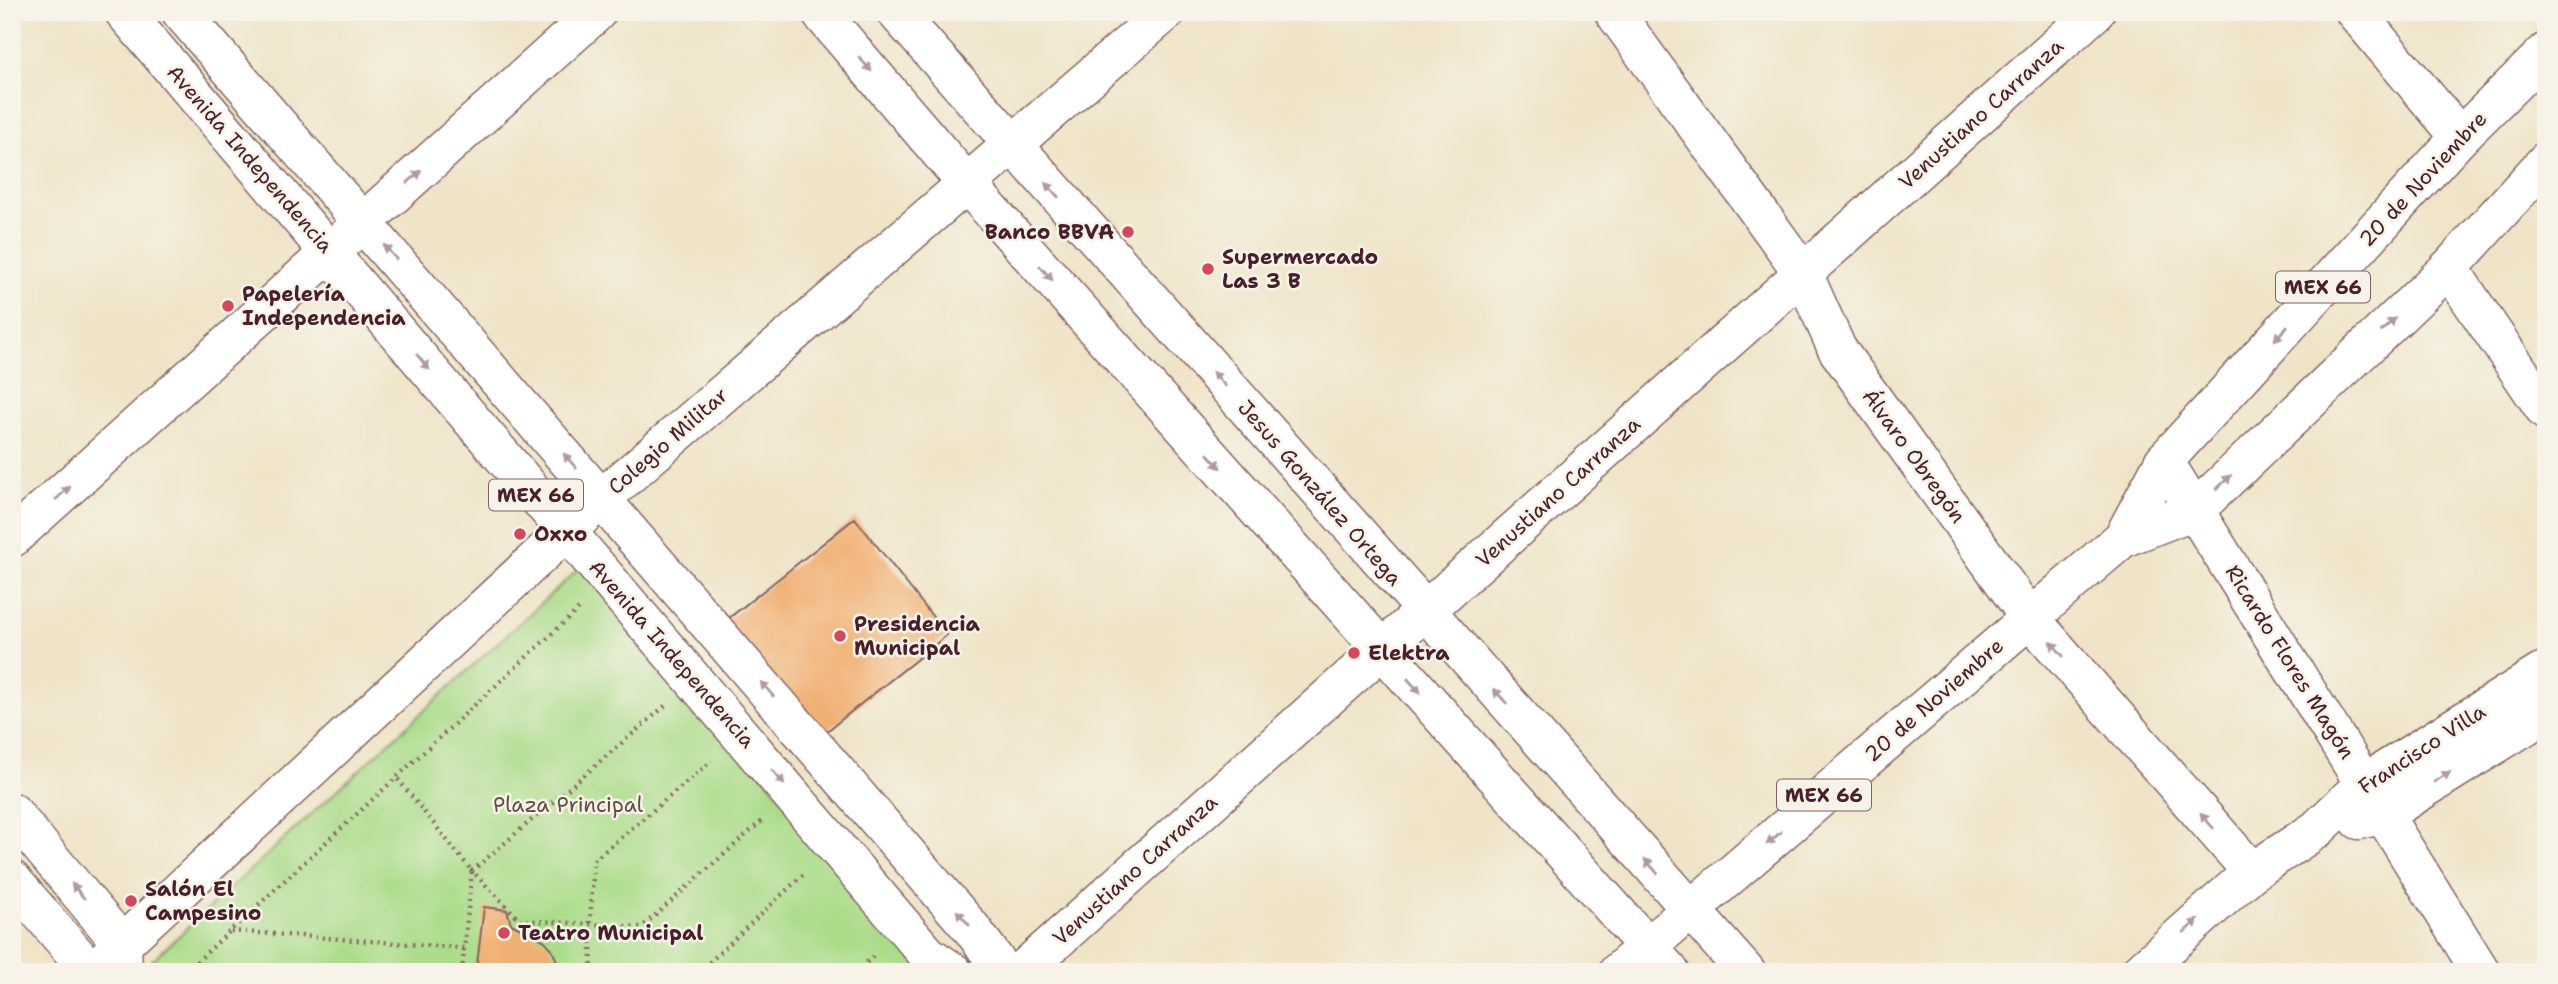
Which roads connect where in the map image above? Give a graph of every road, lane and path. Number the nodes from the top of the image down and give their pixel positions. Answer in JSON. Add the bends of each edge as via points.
{"nodes":[{"id":1,"x":124,"y":12,"type":"edge"},
{"id":2,"x":181,"y":12,"type":"edge"},
{"id":3,"x":597,"y":12,"type":"edge"},
{"id":4,"x":820,"y":12,"type":"edge"},
{"id":5,"x":896,"y":12,"type":"edge"},
{"id":6,"x":1166,"y":12,"type":"edge"},
{"id":7,"x":2095,"y":12,"type":"edge"},
{"id":8,"x":2355,"y":12,"type":"edge"},
{"id":9,"x":1617,"y":13,"type":"edge"},
{"id":10,"x":2546,"y":52,"type":"edge"},
{"id":11,"x":2460,"y":137,"type":"junction"},
{"id":12,"x":1012,"y":145,"type":"junction"},
{"id":13,"x":2546,"y":161,"type":"edge"},
{"id":14,"x":967,"y":184,"type":"junction"},
{"id":15,"x":364,"y":222,"type":"junction"},
{"id":16,"x":330,"y":253,"type":"junction"},
{"id":17,"x":2449,"y":268,"type":"junction"},
{"id":18,"x":1803,"y":273,"type":"junction"},
{"id":19,"x":2546,"y":411,"type":"edge"},
{"id":20,"x":2164,"y":461,"type":"junction"},
{"id":21,"x":602,"y":498,"type":"junction"},
{"id":22,"x":2195,"y":510,"type":"junction"},
{"id":23,"x":567,"y":531,"type":"junction"},
{"id":24,"x":12,"y":538,"type":"edge"},
{"id":25,"x":2123,"y":538,"type":"junction"},
{"id":26,"x":586,"y":602,"type":"dead end"},
{"id":27,"x":1425,"y":611,"type":"junction"},
{"id":28,"x":2029,"y":617,"type":"junction"},
{"id":29,"x":1382,"y":649,"type":"junction"},
{"id":30,"x":2546,"y":670,"type":"edge"},
{"id":31,"x":671,"y":701,"type":"dead end"},
{"id":32,"x":2522,"y":714,"type":"edge"},
{"id":33,"x":718,"y":756,"type":"dead end"},
{"id":34,"x":396,"y":777,"type":"junction"},
{"id":35,"x":2375,"y":798,"type":"junction"},
{"id":36,"x":12,"y":812,"type":"edge"},
{"id":37,"x":768,"y":815,"type":"dead end"},
{"id":38,"x":813,"y":866,"type":"dead end"},
{"id":39,"x":472,"y":871,"type":"junction"},
{"id":40,"x":2252,"y":872,"type":"junction"},
{"id":41,"x":12,"y":880,"type":"edge"},
{"id":42,"x":1690,"y":910,"type":"junction"},
{"id":43,"x":590,"y":923,"type":"junction"},
{"id":44,"x":230,"y":931,"type":"junction"},
{"id":45,"x":882,"y":947,"type":"dead end"},
{"id":46,"x":464,"y":948,"type":"junction"},
{"id":47,"x":123,"y":958,"type":"edge"},
{"id":48,"x":1658,"y":959,"type":"edge"},
{"id":49,"x":91,"y":972,"type":"edge"},
{"id":50,"x":195,"y":972,"type":"edge"},
{"id":51,"x":462,"y":972,"type":"edge"},
{"id":52,"x":592,"y":972,"type":"edge"},
{"id":53,"x":699,"y":972,"type":"edge"},
{"id":54,"x":856,"y":972,"type":"edge"},
{"id":55,"x":953,"y":972,"type":"edge"},
{"id":56,"x":1004,"y":972,"type":"edge"},
{"id":57,"x":1021,"y":972,"type":"edge"},
{"id":58,"x":1618,"y":972,"type":"edge"},
{"id":59,"x":1746,"y":972,"type":"edge"},
{"id":60,"x":2140,"y":972,"type":"edge"},
{"id":61,"x":2481,"y":972,"type":"edge"}],
"edges":[{"from":1,"to":16,"type":"street","name":"Avenida Independencia","number":"MEX 66"},
{"from":2,"to":15,"type":"street","number":"MEX 66"},
{"from":15,"to":3,"type":"street","one_way":true},
{"from":4,"to":14,"type":"street","one_way":true},
{"from":5,"to":12,"type":"street","name":"Jesus González Ortega"},
{"from":6,"to":12,"type":"street","name":"Colegio Militar"},
{"from":7,"to":18,"type":"street","name":"Venustiano Carranza"},
{"from":8,"to":11,"type":"street"},
{"from":9,"to":18,"type":"street","name":"Álvaro Obregón"},
{"from":10,"to":11,"type":"street","name":"20 de Noviembre","number":"MEX 66"},
{"from":11,"to":20,"type":"street","name":"20 de Noviembre","number":"MEX 66","one_way":true},
{"from":12,"to":14,"type":"street","name":"Colegio Militar"},
{"from":27,"to":12,"type":"street","name":"Jesus González Ortega","one_way":true},
{"from":13,"to":17,"type":"street","name":"20 de Noviembre","number":"MEX 66"},
{"from":14,"to":21,"type":"street","name":"Colegio Militar"},
{"from":14,"to":29,"type":"street","one_way":true},
{"from":15,"to":16,"type":"street"},
{"from":21,"to":15,"type":"street","number":"MEX 66","one_way":true},
{"from":16,"to":23,"type":"street","name":"Avenida Independencia","number":"MEX 66","one_way":true},
{"from":24,"to":16,"type":"street","one_way":true},
{"from":17,"to":19,"type":"street"},
{"from":22,"to":17,"type":"street","name":"20 de Noviembre","number":"MEX 66","one_way":true},
{"from":18,"to":27,"type":"street","name":"Venustiano Carranza"},
{"from":18,"to":28,"type":"street","name":"Álvaro Obregón","via":[[1838,349]]},
{"from":20,"to":22,"type":"street","name":"Ricardo Flores Magón"},
{"from":20,"to":25,"type":"street","name":"20 de Noviembre","number":"MEX 66"},
{"from":21,"to":23,"type":"street","name":"Colegio Militar"},
{"from":56,"to":21,"type":"street","number":"MEX 66","one_way":true},
{"from":22,"to":25,"type":"street","name":"20 de Noviembre","number":"MEX 66"},
{"from":22,"to":35,"type":"street","name":"Ricardo Flores Magón"},
{"from":23,"to":47,"type":"street","name":"Colegio Militar"},
{"from":23,"to":55,"type":"street","name":"Avenida Independencia","number":"MEX 66","one_way":true,"via":[[928,954]]},
{"from":25,"to":28,"type":"street","name":"20 de Noviembre","number":"MEX 66"},
{"from":26,"to":34,"type":"path"},
{"from":27,"to":29,"type":"street","name":"Venustiano Carranza"},
{"from":42,"to":27,"type":"street","name":"Jesus González Ortega","one_way":true},
{"from":40,"to":28,"type":"street","name":"Álvaro Obregón","one_way":true},
{"from":28,"to":42,"type":"street","name":"20 de Noviembre","number":"MEX 66","one_way":true},
{"from":29,"to":48,"type":"street","one_way":true},
{"from":29,"to":57,"type":"street","name":"Venustiano Carranza"},
{"from":30,"to":32,"type":"street","name":"Francisco Villa"},
{"from":31,"to":39,"type":"path"},
{"from":32,"to":35,"type":"street","name":"Francisco Villa"},
{"from":33,"to":43,"type":"path","via":[[594,860]]},
{"from":34,"to":39,"type":"path"},
{"from":34,"to":44,"type":"path"},
{"from":35,"to":40,"type":"street","name":"Francisco Villa"},
{"from":35,"to":61,"type":"street","name":"Ricardo Flores Magón"},
{"from":47,"to":36,"type":"street","one_way":true},
{"from":37,"to":43,"type":"path","via":[[642,927]]},
{"from":38,"to":53,"type":"path"},
{"from":39,"to":43,"type":"path","via":[[520,920]]},
{"from":39,"to":46,"type":"path"},
{"from":60,"to":40,"type":"street","name":"Francisco Villa","one_way":true},
{"from":41,"to":49,"type":"street"},
{"from":42,"to":48,"type":"street","name":"20 de Noviembre","number":"MEX 66"},
{"from":42,"to":59,"type":"street","name":"Jesus González Ortega"},
{"from":43,"to":52,"type":"path"},
{"from":44,"to":46,"type":"path"},
{"from":44,"to":50,"type":"path","via":[[191,967]]},
{"from":45,"to":54,"type":"path"},
{"from":46,"to":51,"type":"path"},
{"from":47,"to":49,"type":"street","name":"Colegio Militar"},
{"from":48,"to":58,"type":"street","name":"20 de Noviembre","number":"MEX 66"}]}
